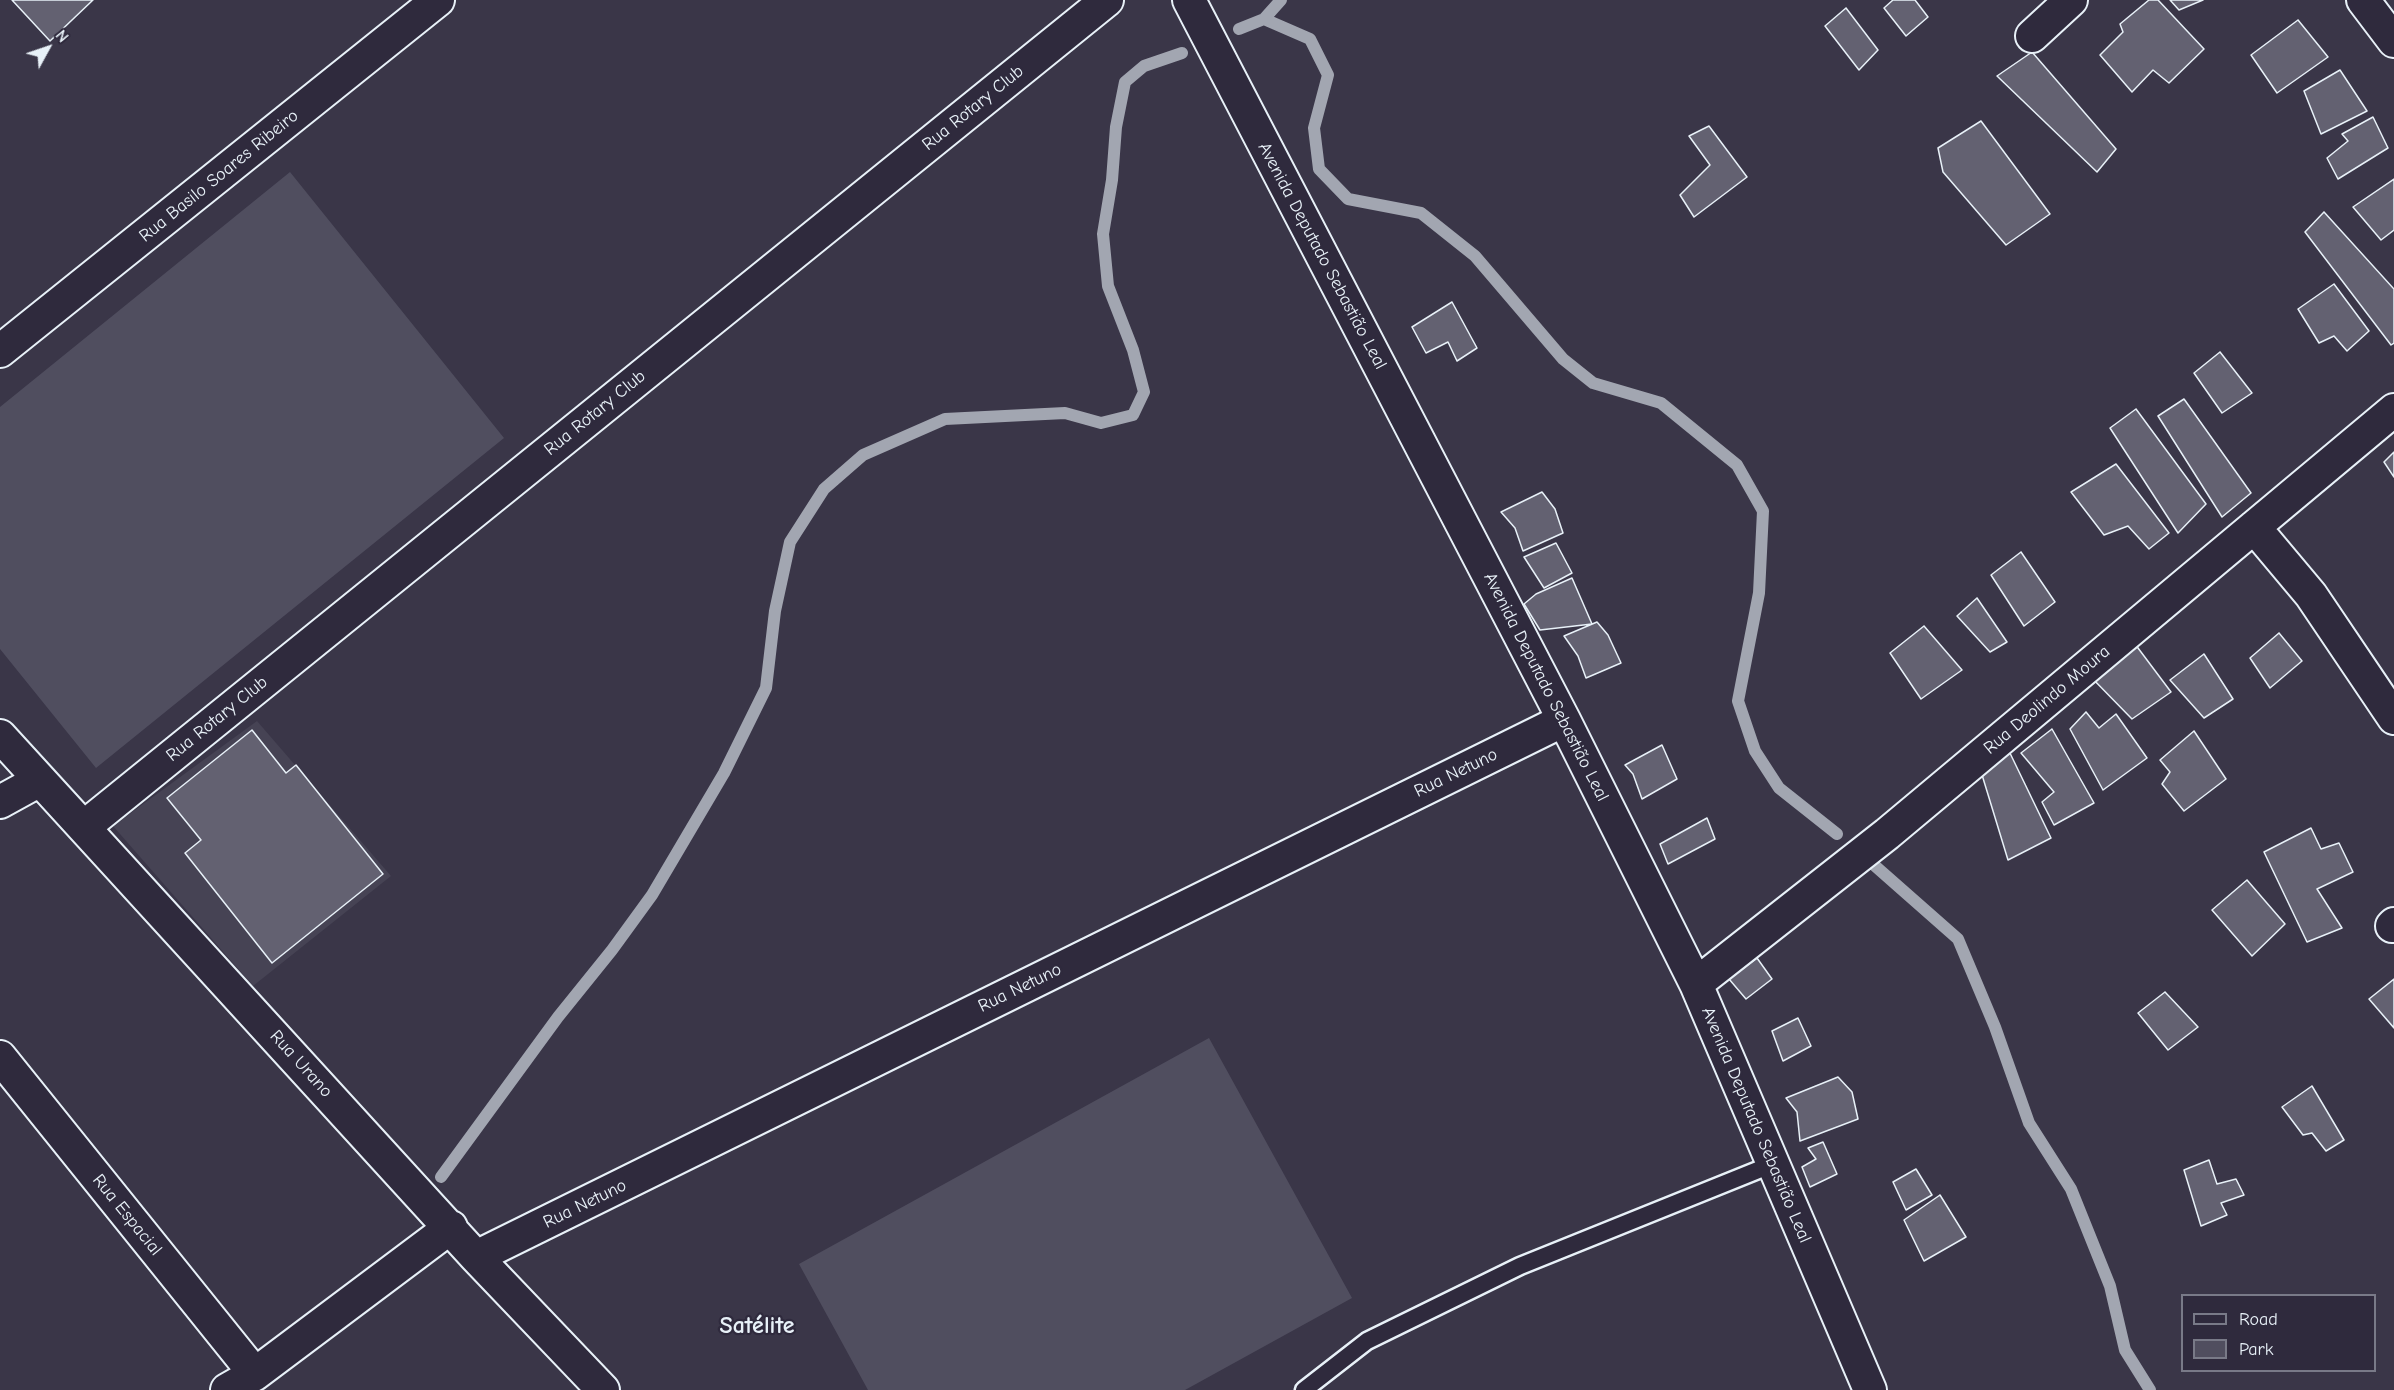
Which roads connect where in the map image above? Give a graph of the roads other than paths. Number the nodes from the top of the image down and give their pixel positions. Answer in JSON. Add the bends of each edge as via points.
{"nodes":[{"id":1,"x":438,"y":0,"type":"edge"},
{"id":2,"x":1107,"y":0,"type":"edge"},
{"id":3,"x":1189,"y":0,"type":"edge"},
{"id":4,"x":2071,"y":0,"type":"edge"},
{"id":5,"x":2363,"y":0,"type":"edge"},
{"id":6,"x":2032,"y":36,"type":"dead end"},
{"id":7,"x":2394,"y":41,"type":"edge"},
{"id":8,"x":0,"y":351,"type":"edge"},
{"id":9,"x":2394,"y":410,"type":"edge"},
{"id":10,"x":2254,"y":527,"type":"junction"},
{"id":11,"x":2394,"y":718,"type":"edge"},
{"id":12,"x":1564,"y":720,"type":"junction"},
{"id":13,"x":0,"y":736,"type":"edge"},
{"id":14,"x":40,"y":780,"type":"junction"},
{"id":15,"x":0,"y":802,"type":"edge"},
{"id":16,"x":84,"y":826,"type":"junction"},
{"id":17,"x":1696,"y":984,"type":"junction"},
{"id":18,"x":0,"y":1057,"type":"edge"},
{"id":19,"x":1773,"y":1164,"type":"junction"},
{"id":20,"x":450,"y":1227,"type":"junction"},
{"id":21,"x":476,"y":1257,"type":"junction"},
{"id":22,"x":255,"y":1374,"type":"junction"},
{"id":23,"x":227,"y":1390,"type":"edge"},
{"id":24,"x":603,"y":1390,"type":"edge"},
{"id":25,"x":1304,"y":1390,"type":"edge"},
{"id":26,"x":1870,"y":1390,"type":"edge"}],
"edges":[{"from":1,"to":8,"type":"street","name":"Rua Basilo Soares Ribeiro"},
{"from":2,"to":16,"type":"street","name":"Rua Rotary Club"},
{"from":3,"to":12,"type":"street","name":"Avenida Deputado Sebastião Leal"},
{"from":4,"to":6,"type":"street"},
{"from":5,"to":7,"type":"street"},
{"from":9,"to":10,"type":"street","name":"Rua Deolindo Moura"},
{"from":10,"to":11,"type":"street","via":[[2311,595]]},
{"from":10,"to":17,"type":"street","name":"Rua Deolindo Moura","via":[[1887,834]]},
{"from":12,"to":17,"type":"street","name":"Avenida Deputado Sebastião Leal"},
{"from":12,"to":21,"type":"street","name":"Rua Netuno"},
{"from":13,"to":14,"type":"street","name":"Rua Urano"},
{"from":14,"to":15,"type":"street"},
{"from":14,"to":16,"type":"street","name":"Rua Urano"},
{"from":16,"to":20,"type":"street","name":"Rua Urano"},
{"from":17,"to":19,"type":"street","name":"Avenida Deputado Sebastião Leal"},
{"from":18,"to":22,"type":"street","name":"Rua Espacial"},
{"from":19,"to":25,"type":"lane","via":[[1520,1266],[1367,1341]]},
{"from":19,"to":26,"type":"street","name":"Avenida Deputado Sebastião Leal"},
{"from":20,"to":21,"type":"street","name":"Rua Urano"},
{"from":20,"to":22,"type":"street"},
{"from":21,"to":24,"type":"street","name":"Rua Urano"},
{"from":22,"to":23,"type":"street"}]}
